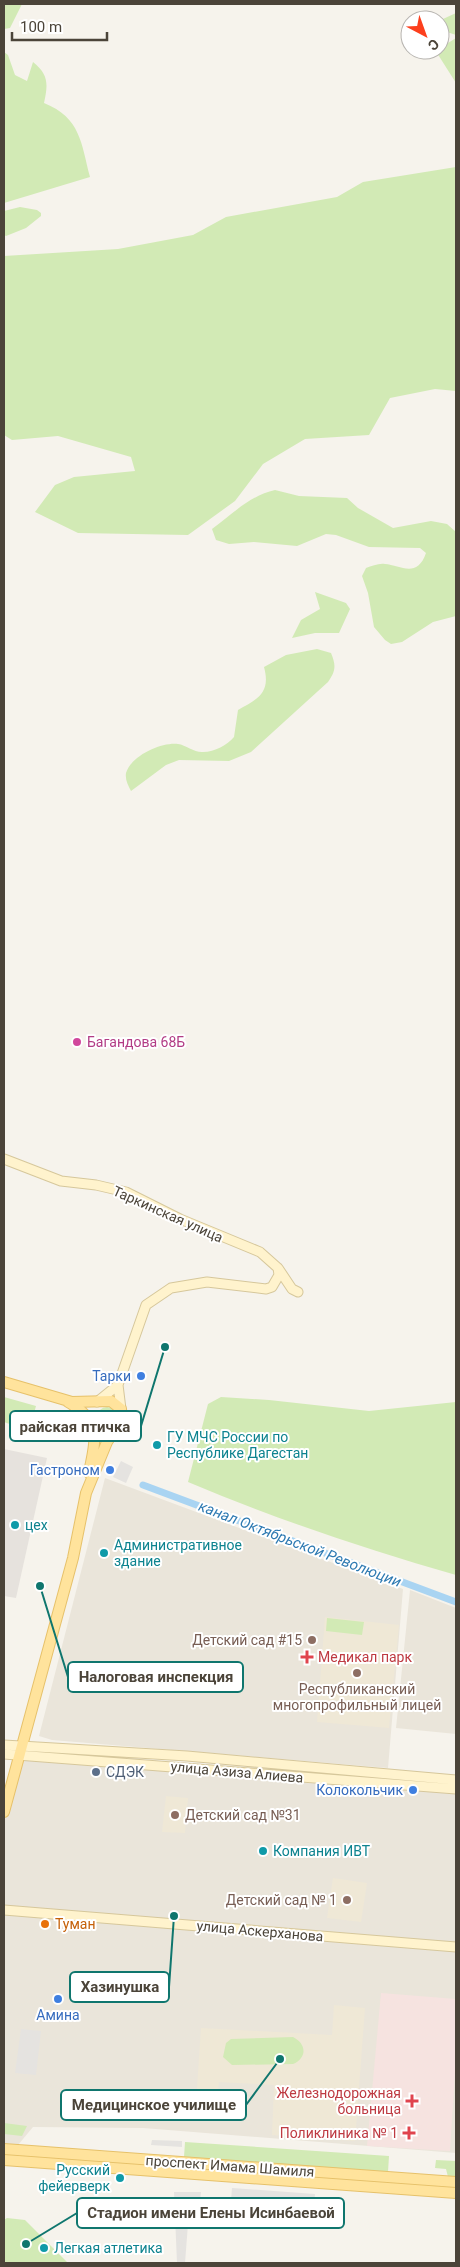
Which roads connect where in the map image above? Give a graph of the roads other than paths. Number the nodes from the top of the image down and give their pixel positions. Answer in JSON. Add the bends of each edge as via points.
{"nodes":[{"id":1,"x":4,"y":1159,"type":"edge"},
{"id":2,"x":278,"y":1268,"type":"junction"},
{"id":3,"x":298,"y":1292,"type":"dead end"},
{"id":4,"x":4,"y":1383,"type":"edge"},
{"id":5,"x":118,"y":1385,"type":"junction"},
{"id":6,"x":97,"y":1402,"type":"junction"},
{"id":7,"x":121,"y":1409,"type":"junction"},
{"id":8,"x":91,"y":1422,"type":"junction"},
{"id":9,"x":115,"y":1429,"type":"junction"},
{"id":10,"x":86,"y":1493,"type":"junction"},
{"id":11,"x":4,"y":1745,"type":"edge"},
{"id":12,"x":20,"y":1750,"type":"junction"},
{"id":13,"x":4,"y":1754,"type":"edge"},
{"id":14,"x":456,"y":1780,"type":"edge"},
{"id":15,"x":456,"y":1789,"type":"edge"},
{"id":16,"x":4,"y":1812,"type":"edge"},
{"id":17,"x":4,"y":1910,"type":"edge"},
{"id":18,"x":456,"y":1947,"type":"edge"},
{"id":19,"x":4,"y":2149,"type":"edge"},
{"id":20,"x":4,"y":2160,"type":"edge"},
{"id":21,"x":456,"y":2182,"type":"edge"},
{"id":22,"x":456,"y":2193,"type":"edge"}],
"edges":[{"from":1,"to":2,"type":"main road","name":"Таркинская улица","via":[[61,1181],[126,1192],[180,1219],[260,1252]]},
{"from":2,"to":3,"type":"main road","name":"Таркинская улица","via":[[292,1289]]},
{"from":2,"to":5,"type":"main road","via":[[279,1275],[272,1287],[266,1289],[207,1282],[171,1288],[157,1296],[146,1305]]},
{"from":4,"to":6,"type":"main road","via":[[72,1402]]},
{"from":4,"to":8,"type":"main road","via":[[71,1403]]},
{"from":5,"to":6,"type":"main road"},
{"from":5,"to":7,"type":"main road"},
{"from":6,"to":7,"type":"main road","via":[[111,1401]]},
{"from":6,"to":8,"type":"main road","via":[[91,1412]]},
{"from":7,"to":9,"type":"main road","via":[[122,1419]]},
{"from":8,"to":9,"type":"main road","via":[[102,1432]]},
{"from":8,"to":10,"type":"main road","via":[[95,1441]]},
{"from":9,"to":10,"type":"main road"},
{"from":10,"to":12,"type":"main road","via":[[73,1558]]},
{"from":11,"to":12,"type":"main road"},
{"from":12,"to":13,"type":"main road"},
{"from":12,"to":14,"type":"main road","name":"улица Азиза Алиева","via":[[94,1749]]},
{"from":12,"to":15,"type":"main road","name":"улица Азиза Алиева"},
{"from":12,"to":16,"type":"main road"},
{"from":17,"to":18,"type":"main road","name":"улица Аскерханова"},
{"from":19,"to":21,"type":"main road","name":"проспект Имама Шамиля"},
{"from":20,"to":22,"type":"main road","name":"проспект Имама Шамиля"}]}
